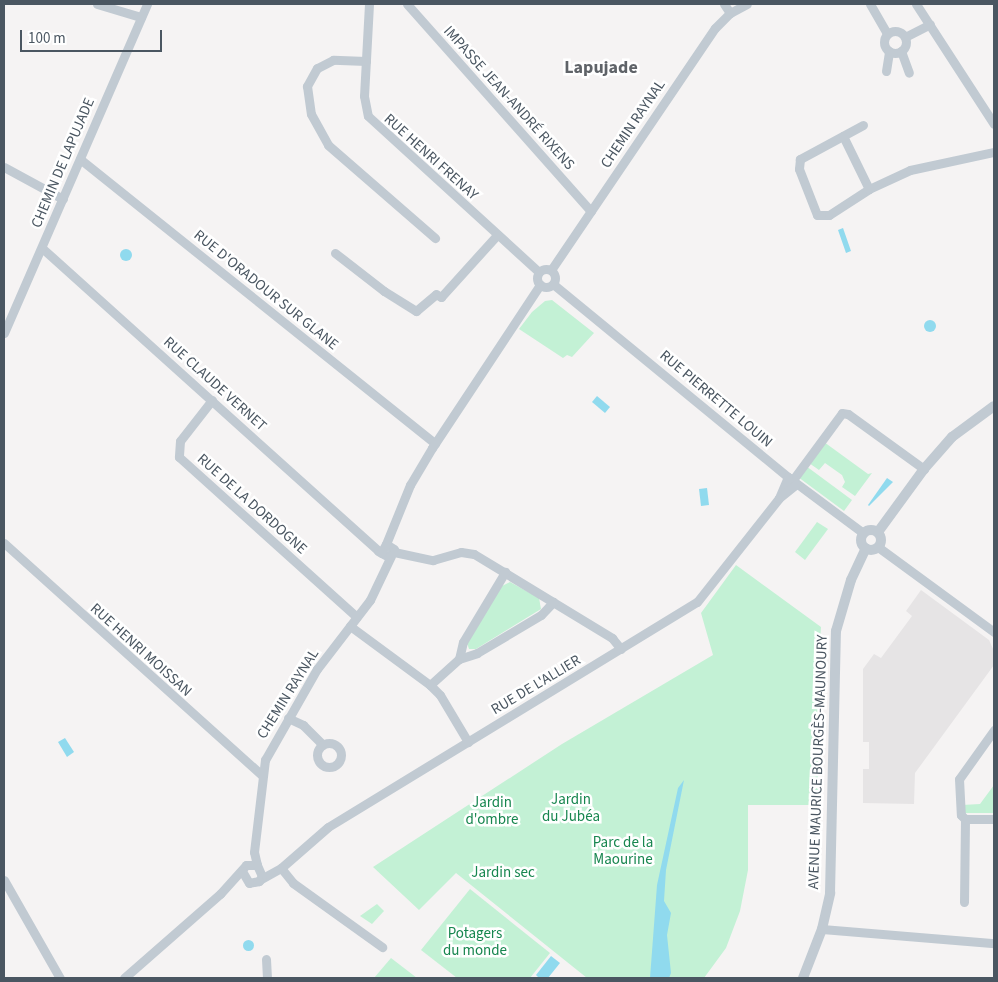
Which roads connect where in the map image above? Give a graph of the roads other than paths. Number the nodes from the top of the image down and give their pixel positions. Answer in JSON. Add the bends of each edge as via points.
{"nodes":[{"id":1,"x":96,"y":4,"type":"edge"},
{"id":2,"x":147,"y":4,"type":"edge"},
{"id":3,"x":369,"y":4,"type":"edge"},
{"id":4,"x":407,"y":4,"type":"edge"},
{"id":5,"x":724,"y":4,"type":"edge"},
{"id":6,"x":747,"y":4,"type":"edge"},
{"id":7,"x":870,"y":4,"type":"edge"},
{"id":8,"x":916,"y":4,"type":"edge"},
{"id":9,"x":730,"y":13,"type":"junction"},
{"id":10,"x":141,"y":17,"type":"junction"},
{"id":11,"x":930,"y":24,"type":"junction"},
{"id":12,"x":887,"y":34,"type":"junction"},
{"id":13,"x":905,"y":37,"type":"junction"},
{"id":14,"x":889,"y":51,"type":"junction"},
{"id":15,"x":901,"y":51,"type":"junction"},
{"id":16,"x":366,"y":61,"type":"junction"},
{"id":17,"x":886,"y":71,"type":"dead end"},
{"id":18,"x":909,"y":73,"type":"dead end"},
{"id":19,"x":994,"y":124,"type":"edge"},
{"id":20,"x":863,"y":125,"type":"dead end"},
{"id":21,"x":843,"y":136,"type":"junction"},
{"id":22,"x":994,"y":152,"type":"edge"},
{"id":23,"x":80,"y":159,"type":"junction"},
{"id":24,"x":4,"y":167,"type":"edge"},
{"id":25,"x":869,"y":190,"type":"junction"},
{"id":26,"x":63,"y":199,"type":"junction"},
{"id":27,"x":591,"y":210,"type":"junction"},
{"id":28,"x":497,"y":235,"type":"junction"},
{"id":29,"x":435,"y":238,"type":"dead end"},
{"id":30,"x":42,"y":248,"type":"junction"},
{"id":31,"x":335,"y":253,"type":"dead end"},
{"id":32,"x":551,"y":270,"type":"junction"},
{"id":33,"x":539,"y":272,"type":"junction"},
{"id":34,"x":553,"y":284,"type":"junction"},
{"id":35,"x":540,"y":285,"type":"junction"},
{"id":36,"x":7,"y":315,"type":"edge"},
{"id":37,"x":4,"y":333,"type":"edge"},
{"id":38,"x":212,"y":400,"type":"junction"},
{"id":39,"x":994,"y":406,"type":"edge"},
{"id":40,"x":435,"y":443,"type":"junction"},
{"id":41,"x":924,"y":469,"type":"junction"},
{"id":42,"x":792,"y":481,"type":"junction"},
{"id":43,"x":878,"y":532,"type":"junction"},
{"id":44,"x":863,"y":533,"type":"junction"},
{"id":45,"x":4,"y":543,"type":"edge"},
{"id":46,"x":878,"y":547,"type":"junction"},
{"id":47,"x":866,"y":548,"type":"junction"},
{"id":48,"x":387,"y":550,"type":"junction"},
{"id":49,"x":505,"y":572,"type":"junction"},
{"id":50,"x":553,"y":602,"type":"junction"},
{"id":51,"x":357,"y":617,"type":"junction"},
{"id":52,"x":350,"y":626,"type":"junction"},
{"id":53,"x":994,"y":632,"type":"edge"},
{"id":54,"x":622,"y":649,"type":"junction"},
{"id":55,"x":458,"y":659,"type":"junction"},
{"id":56,"x":430,"y":685,"type":"junction"},
{"id":57,"x":288,"y":718,"type":"junction"},
{"id":58,"x":994,"y":730,"type":"edge"},
{"id":59,"x":468,"y":742,"type":"junction"},
{"id":60,"x":323,"y":745,"type":"dead end"},
{"id":61,"x":262,"y":775,"type":"junction"},
{"id":62,"x":963,"y":817,"type":"junction"},
{"id":63,"x":994,"y":819,"type":"edge"},
{"id":64,"x":254,"y":842,"type":"junction"},
{"id":65,"x":259,"y":866,"type":"junction"},
{"id":66,"x":244,"y":868,"type":"junction"},
{"id":67,"x":281,"y":868,"type":"junction"},
{"id":68,"x":261,"y":879,"type":"junction"},
{"id":69,"x":4,"y":880,"type":"edge"},
{"id":70,"x":246,"y":882,"type":"junction"},
{"id":71,"x":227,"y":888,"type":"junction"},
{"id":72,"x":964,"y":902,"type":"dead end"},
{"id":73,"x":822,"y":929,"type":"junction"},
{"id":74,"x":994,"y":943,"type":"edge"},
{"id":75,"x":382,"y":947,"type":"dead end"},
{"id":76,"x":266,"y":959,"type":"dead end"},
{"id":77,"x":60,"y":978,"type":"edge"},
{"id":78,"x":124,"y":978,"type":"edge"},
{"id":79,"x":267,"y":978,"type":"edge"},
{"id":80,"x":803,"y":978,"type":"edge"}],
"edges":[{"from":1,"to":10,"type":"street"},
{"from":2,"to":10,"type":"street","name":"CHEMIN DE LAPUJADE"},
{"from":3,"to":16,"type":"street","name":"RUE HENRI FRENAY"},
{"from":4,"to":27,"type":"street","name":"IMPASSE JEAN-ANDRÉ RIXENS"},
{"from":5,"to":9,"type":"street"},
{"from":6,"to":9,"type":"street","name":"CHEMIN RAYNAL"},
{"from":7,"to":12,"type":"street"},
{"from":8,"to":11,"type":"street"},
{"from":9,"to":27,"type":"street","name":"CHEMIN RAYNAL","via":[[715,28]]},
{"from":10,"to":23,"type":"street","name":"CHEMIN DE LAPUJADE"},
{"from":11,"to":13,"type":"street"},
{"from":11,"to":19,"type":"street"},
{"from":12,"to":13,"type":"street","via":[[895,31]]},
{"from":12,"to":14,"type":"street","via":[[884,43]]},
{"from":13,"to":15,"type":"street"},
{"from":14,"to":15,"type":"street"},
{"from":14,"to":17,"type":"street"},
{"from":15,"to":18,"type":"street"},
{"from":16,"to":28,"type":"street","name":"RUE HENRI FRENAY","via":[[364,96],[368,116]]},
{"from":16,"to":29,"type":"street","via":[[333,60],[317,68],[307,86],[311,114],[328,145]]},
{"from":20,"to":21,"type":"street"},
{"from":21,"to":25,"type":"street"},
{"from":21,"to":25,"type":"street","via":[[800,159],[799,170],[813,210],[817,215],[829,215]]},
{"from":22,"to":25,"type":"street","via":[[923,166]]},
{"from":23,"to":26,"type":"street","name":"CHEMIN DE LAPUJADE"},
{"from":23,"to":40,"type":"street","name":"RUE D'ORADOUR SUR GLANE"},
{"from":24,"to":26,"type":"street"},
{"from":26,"to":30,"type":"street","name":"CHEMIN DE LAPUJADE"},
{"from":27,"to":32,"type":"street","name":"CHEMIN RAYNAL"},
{"from":28,"to":31,"type":"street","via":[[441,297],[436,294],[416,311]]},
{"from":28,"to":33,"type":"street","name":"RUE HENRI FRENAY"},
{"from":30,"to":36,"type":"street","name":"CHEMIN DE LAPUJADE"},
{"from":30,"to":38,"type":"street","name":"RUE CLAUDE VERNET"},
{"from":32,"to":33,"type":"street"},
{"from":32,"to":34,"type":"street"},
{"from":33,"to":35,"type":"street"},
{"from":34,"to":35,"type":"street"},
{"from":34,"to":42,"type":"street","name":"RUE PIERRETTE LOUIN"},
{"from":35,"to":40,"type":"street","name":"CHEMIN RAYNAL"},
{"from":36,"to":37,"type":"street","name":"CHEMIN DE LAPUJADE"},
{"from":38,"to":48,"type":"street","name":"RUE CLAUDE VERNET","via":[[368,540]]},
{"from":38,"to":51,"type":"street","name":"RUE DE LA DORDOGNE","via":[[180,441],[179,457]]},
{"from":39,"to":41,"type":"street","via":[[952,437]]},
{"from":40,"to":48,"type":"street","name":"CHEMIN RAYNAL","via":[[410,485]]},
{"from":41,"to":42,"type":"street","name":"RUE DE L'ALLIER","via":[[848,414],[842,414]]},
{"from":41,"to":43,"type":"street"},
{"from":42,"to":44,"type":"street","name":"RUE PIERRETTE LOUIN"},
{"from":42,"to":54,"type":"street","name":"RUE DE L'ALLIER","via":[[698,602]]},
{"from":43,"to":44,"type":"street"},
{"from":43,"to":46,"type":"street","via":[[881,541]]},
{"from":44,"to":47,"type":"street","via":[[861,543]]},
{"from":45,"to":61,"type":"street","name":"RUE HENRI MOISSAN"},
{"from":46,"to":47,"type":"street"},
{"from":46,"to":53,"type":"street"},
{"from":47,"to":73,"type":"street","name":"AVENUE MAURICE BOURGÈS-MAUNOURY","via":[[851,580],[836,631],[832,870]]},
{"from":48,"to":49,"type":"street","name":"RUE CLAUDE VERNET","via":[[433,560],[467,552]]},
{"from":48,"to":51,"type":"street","name":"CHEMIN RAYNAL","via":[[383,574]]},
{"from":49,"to":50,"type":"street","name":"RUE CLAUDE VERNET"},
{"from":49,"to":55,"type":"street","via":[[463,642]]},
{"from":50,"to":54,"type":"street","name":"RUE CLAUDE VERNET","via":[[612,638]]},
{"from":50,"to":55,"type":"street","via":[[541,615],[478,653]]},
{"from":51,"to":52,"type":"street","name":"CHEMIN RAYNAL"},
{"from":52,"to":56,"type":"street"},
{"from":52,"to":57,"type":"street","name":"CHEMIN RAYNAL","via":[[317,669]]},
{"from":54,"to":59,"type":"street","name":"RUE DE L'ALLIER"},
{"from":55,"to":56,"type":"street"},
{"from":56,"to":59,"type":"street","via":[[440,695]]},
{"from":57,"to":60,"type":"street","via":[[303,725]]},
{"from":57,"to":61,"type":"street","name":"CHEMIN RAYNAL","via":[[271,747]]},
{"from":58,"to":62,"type":"street","via":[[959,778]]},
{"from":59,"to":67,"type":"street","name":"RUE DE L'ALLIER","via":[[328,827]]},
{"from":61,"to":64,"type":"street","name":"CHEMIN RAYNAL"},
{"from":62,"to":63,"type":"street"},
{"from":62,"to":72,"type":"street"},
{"from":64,"to":65,"type":"street","name":"CHEMIN RAYNAL"},
{"from":64,"to":66,"type":"street","name":"CHEMIN RAYNAL"},
{"from":65,"to":66,"type":"street"},
{"from":65,"to":67,"type":"street"},
{"from":65,"to":68,"type":"street","name":"CHEMIN RAYNAL"},
{"from":66,"to":70,"type":"street"},
{"from":66,"to":71,"type":"street","name":"CHEMIN RAYNAL"},
{"from":67,"to":68,"type":"street","name":"RUE DE L'ALLIER"},
{"from":67,"to":75,"type":"street","via":[[293,883]]},
{"from":68,"to":70,"type":"street","name":"CHEMIN RAYNAL","via":[[255,883]]},
{"from":69,"to":77,"type":"street"},
{"from":70,"to":71,"type":"street","name":"CHEMIN RAYNAL"},
{"from":71,"to":78,"type":"street","name":"CHEMIN RAYNAL"},
{"from":73,"to":74,"type":"street"},
{"from":73,"to":80,"type":"street","name":"AVENUE MAURICE BOURGÈS-MAUNOURY"},
{"from":76,"to":79,"type":"street"}]}
